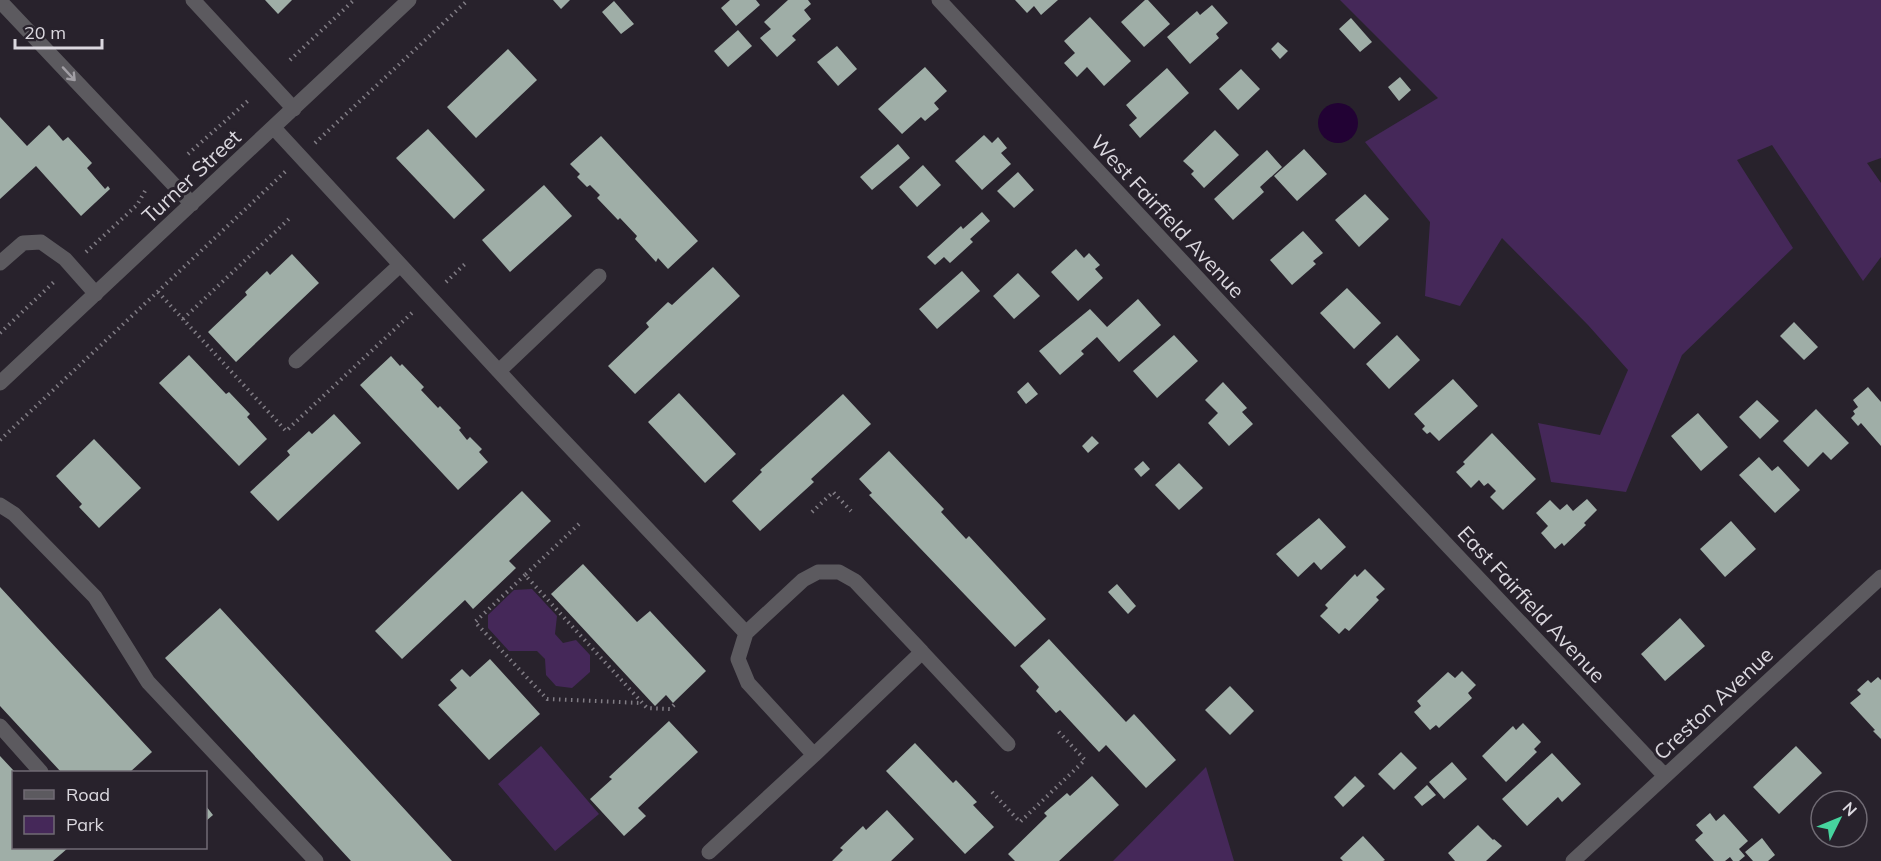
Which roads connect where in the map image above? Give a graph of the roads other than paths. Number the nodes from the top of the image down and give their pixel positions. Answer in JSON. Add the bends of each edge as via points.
{"nodes":[{"id":1,"x":193,"y":0,"type":"edge"},
{"id":2,"x":410,"y":0,"type":"edge"},
{"id":3,"x":939,"y":0,"type":"edge"},
{"id":4,"x":0,"y":1,"type":"edge"},
{"id":5,"x":294,"y":109,"type":"junction"},
{"id":6,"x":274,"y":128,"type":"junction"},
{"id":7,"x":192,"y":204,"type":"junction"},
{"id":8,"x":0,"y":263,"type":"edge"},
{"id":9,"x":400,"y":265,"type":"junction"},
{"id":10,"x":599,"y":276,"type":"dead end"},
{"id":11,"x":96,"y":294,"type":"junction"},
{"id":12,"x":296,"y":361,"type":"dead end"},
{"id":13,"x":499,"y":371,"type":"junction"},
{"id":14,"x":0,"y":383,"type":"edge"},
{"id":15,"x":1367,"y":460,"type":"joint"},
{"id":16,"x":0,"y":505,"type":"edge"},
{"id":17,"x":1881,"y":577,"type":"edge"},
{"id":18,"x":746,"y":633,"type":"junction"},
{"id":19,"x":922,"y":652,"type":"junction"},
{"id":20,"x":0,"y":726,"type":"edge"},
{"id":21,"x":1008,"y":744,"type":"dead end"},
{"id":22,"x":814,"y":755,"type":"junction"},
{"id":23,"x":40,"y":771,"type":"edge"},
{"id":24,"x":1665,"y":776,"type":"junction"},
{"id":25,"x":710,"y":852,"type":"dead end"},
{"id":26,"x":316,"y":861,"type":"edge"},
{"id":27,"x":1573,"y":861,"type":"edge"}],
"edges":[{"from":1,"to":5,"type":"street"},
{"from":2,"to":5,"type":"street","name":"Turner Street"},
{"from":3,"to":15,"type":"street","name":"West Fairfield Avenue"},
{"from":4,"to":7,"type":"street","one_way":true},
{"from":5,"to":6,"type":"street","name":"Turner Street"},
{"from":6,"to":7,"type":"street","name":"Turner Street"},
{"from":6,"to":9,"type":"street"},
{"from":7,"to":11,"type":"street","name":"Turner Street"},
{"from":8,"to":11,"type":"street","via":[[23,243],[41,242],[65,259]]},
{"from":9,"to":12,"type":"street"},
{"from":9,"to":13,"type":"street"},
{"from":10,"to":13,"type":"street"},
{"from":11,"to":14,"type":"street","name":"Turner Street"},
{"from":13,"to":18,"type":"street"},
{"from":15,"to":24,"type":"street","name":"East Fairfield Avenue"},
{"from":16,"to":26,"type":"street","via":[[14,514],[95,597],[148,682]]},
{"from":17,"to":24,"type":"street","name":"Creston Avenue"},
{"from":18,"to":19,"type":"street","via":[[803,580],[818,572],[839,572],[855,581]]},
{"from":18,"to":22,"type":"street","via":[[738,659],[748,683]]},
{"from":19,"to":21,"type":"street"},
{"from":19,"to":22,"type":"street"},
{"from":20,"to":23,"type":"street"},
{"from":22,"to":25,"type":"street"},
{"from":24,"to":27,"type":"street","name":"Creston Avenue"}]}
